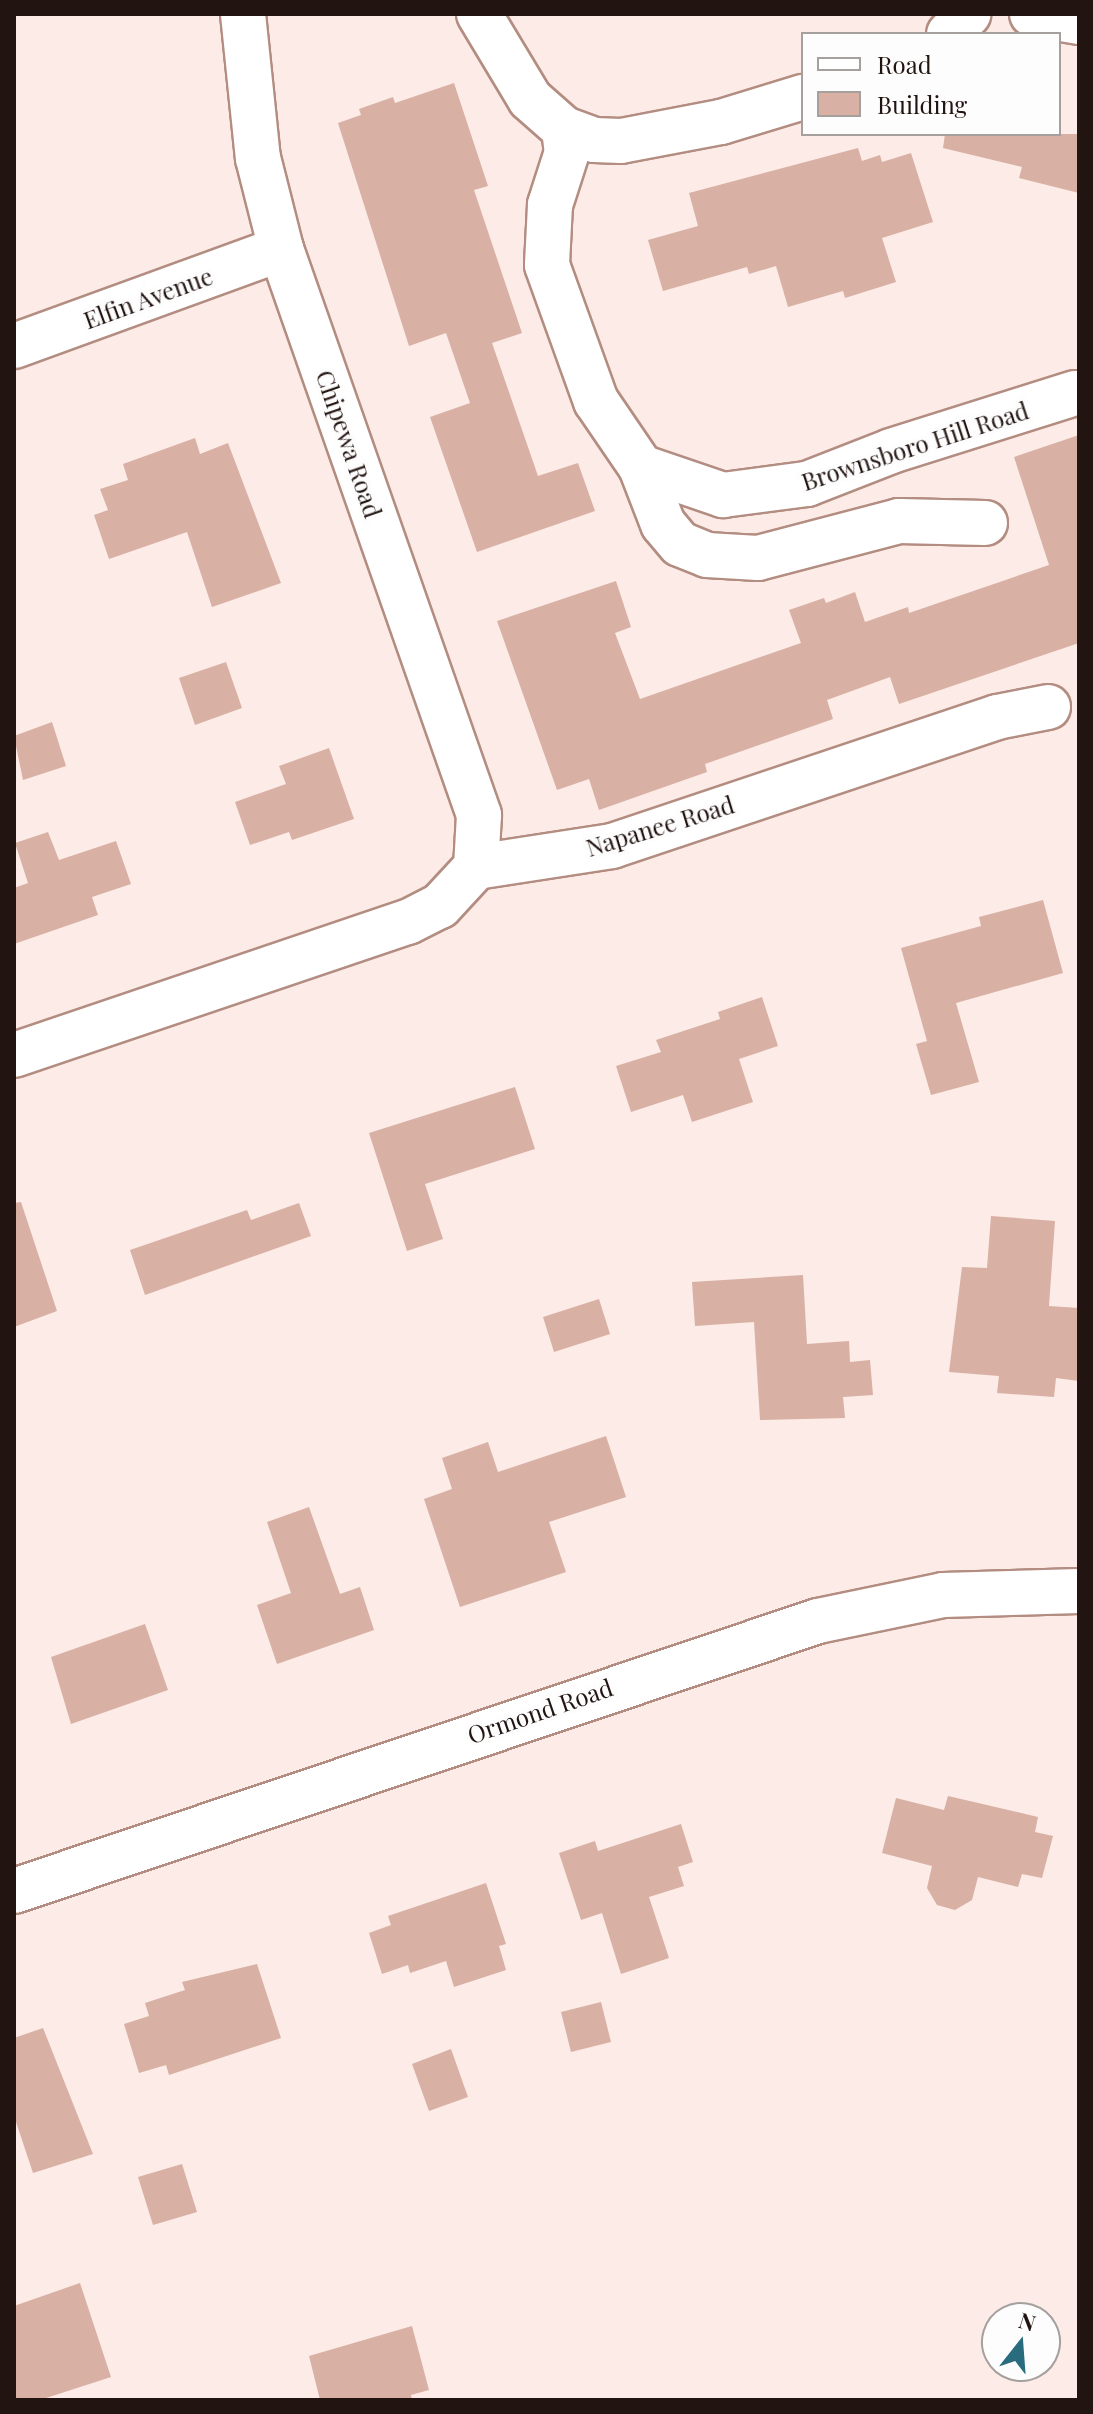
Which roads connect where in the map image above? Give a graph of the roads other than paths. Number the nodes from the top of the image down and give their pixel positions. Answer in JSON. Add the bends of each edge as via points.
{"nodes":[{"id":1,"x":243,"y":14,"type":"edge"},
{"id":2,"x":479,"y":14,"type":"edge"},
{"id":3,"x":968,"y":14,"type":"edge"},
{"id":4,"x":1032,"y":14,"type":"edge"},
{"id":5,"x":1079,"y":22,"type":"edge"},
{"id":6,"x":951,"y":32,"type":"edge"},
{"id":7,"x":801,"y":98,"type":"edge"},
{"id":8,"x":564,"y":129,"type":"junction"},
{"id":9,"x":281,"y":249,"type":"junction"},
{"id":10,"x":14,"y":346,"type":"edge"},
{"id":11,"x":1075,"y":393,"type":"dead end"},
{"id":12,"x":641,"y":467,"type":"junction"},
{"id":13,"x":985,"y":523,"type":"dead end"},
{"id":14,"x":1048,"y":707,"type":"dead end"},
{"id":15,"x":476,"y":867,"type":"junction"},
{"id":16,"x":14,"y":1055,"type":"edge"},
{"id":17,"x":1079,"y":1591,"type":"edge"},
{"id":18,"x":14,"y":1891,"type":"edge"}],
"edges":[{"from":1,"to":9,"type":"street","name":"Chipewa Road","via":[[258,158]]},
{"from":2,"to":8,"type":"street","via":[[530,99]]},
{"from":3,"to":6,"type":"street"},
{"from":4,"to":5,"type":"street"},
{"from":7,"to":8,"type":"street","via":[[721,122],[621,141],[594,140]]},
{"from":8,"to":12,"type":"street","via":[[567,152],[550,205],[547,265],[596,401]]},
{"from":9,"to":10,"type":"street","name":"Elfin Avenue"},
{"from":9,"to":15,"type":"street","name":"Chipewa Road","via":[[479,815]]},
{"from":11,"to":12,"type":"street","name":"Brownsboro Hill Road","via":[[891,451],[807,484],[723,495]]},
{"from":12,"to":13,"type":"street","via":[[663,524],[680,544],[707,555],[758,558],[899,521]]},
{"from":14,"to":15,"type":"street","name":"Napanee Road","via":[[997,717],[612,846]]},
{"from":15,"to":16,"type":"street","via":[[440,906],[408,922]]},
{"from":17,"to":18,"type":"street","name":"Ormond Road","via":[[943,1595],[818,1621]]}]}
